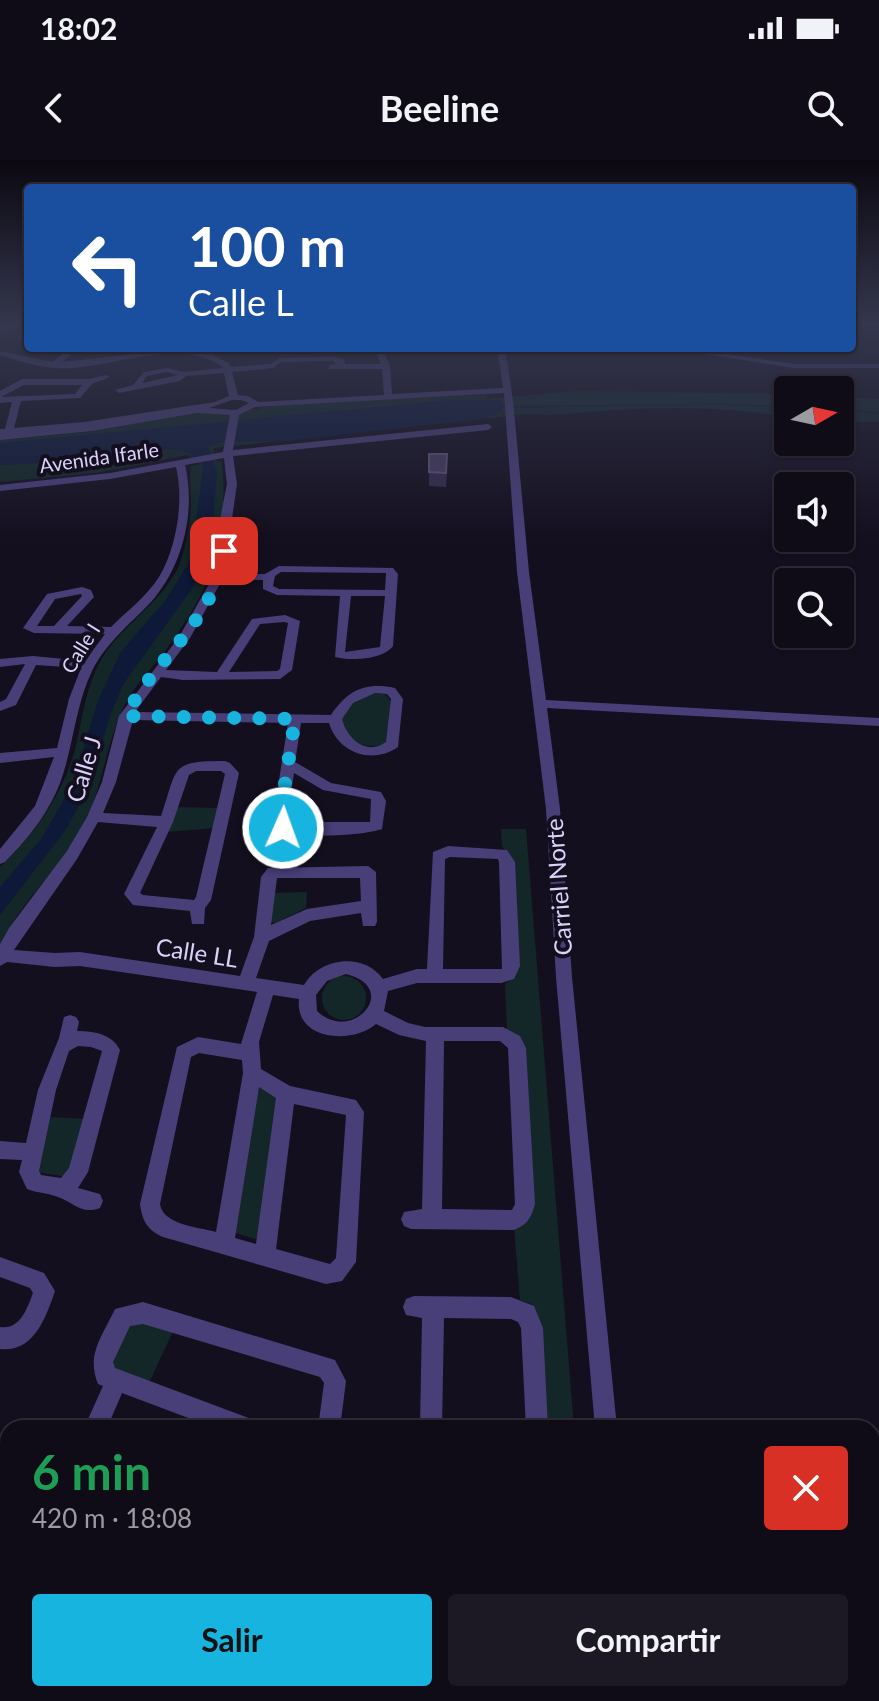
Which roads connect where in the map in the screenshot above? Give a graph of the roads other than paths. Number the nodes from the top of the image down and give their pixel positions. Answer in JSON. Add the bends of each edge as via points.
{"nodes":[{"id":1,"x":504,"y":396,"type":"edge"},
{"id":2,"x":50,"y":397,"type":"edge"},
{"id":3,"x":234,"y":397,"type":"joint"},
{"id":4,"x":367,"y":397,"type":"edge"},
{"id":5,"x":34,"y":398,"type":"joint"},
{"id":6,"x":0,"y":399,"type":"edge"},
{"id":7,"x":17,"y":400,"type":"junction"},
{"id":8,"x":253,"y":403,"type":"junction"},
{"id":9,"x":218,"y":406,"type":"junction"},
{"id":10,"x":234,"y":417,"type":"junction"},
{"id":11,"x":488,"y":427,"type":"dead end"},
{"id":12,"x":4,"y":434,"type":"edge"},
{"id":13,"x":230,"y":449,"type":"junction"},
{"id":14,"x":186,"y":462,"type":"junction"},
{"id":15,"x":0,"y":488,"type":"edge"},
{"id":16,"x":219,"y":577,"type":"junction"},
{"id":17,"x":269,"y":577,"type":"junction"},
{"id":18,"x":346,"y":593,"type":"junction"},
{"id":19,"x":390,"y":593,"type":"junction"},
{"id":20,"x":58,"y":629,"type":"junction"},
{"id":21,"x":114,"y":631,"type":"junction"},
{"id":22,"x":33,"y":660,"type":"junction"},
{"id":23,"x":0,"y":663,"type":"edge"},
{"id":24,"x":89,"y":665,"type":"junction"},
{"id":25,"x":157,"y":673,"type":"junction"},
{"id":26,"x":221,"y":675,"type":"junction"},
{"id":27,"x":540,"y":704,"type":"junction"},
{"id":28,"x":0,"y":707,"type":"edge"},
{"id":29,"x":125,"y":719,"type":"junction"},
{"id":30,"x":295,"y":719,"type":"junction"},
{"id":31,"x":335,"y":719,"type":"junction"},
{"id":32,"x":879,"y":722,"type":"edge"},
{"id":33,"x":61,"y":752,"type":"junction"},
{"id":34,"x":0,"y":758,"type":"edge"},
{"id":35,"x":288,"y":764,"type":"junction"},
{"id":36,"x":94,"y":817,"type":"junction"},
{"id":37,"x":166,"y":822,"type":"junction"},
{"id":38,"x":0,"y":858,"type":"edge"},
{"id":39,"x":262,"y":937,"type":"junction"},
{"id":40,"x":4,"y":952,"type":"edge"},
{"id":41,"x":435,"y":975,"type":"junction"},
{"id":42,"x":246,"y":984,"type":"junction"},
{"id":43,"x":267,"y":987,"type":"junction"},
{"id":44,"x":380,"y":987,"type":"junction"},
{"id":45,"x":308,"y":993,"type":"junction"},
{"id":46,"x":375,"y":1015,"type":"junction"},
{"id":47,"x":435,"y":1035,"type":"junction"},
{"id":48,"x":251,"y":1063,"type":"junction"},
{"id":49,"x":286,"y":1094,"type":"junction"},
{"id":50,"x":0,"y":1150,"type":"edge"},
{"id":51,"x":35,"y":1152,"type":"junction"},
{"id":52,"x":63,"y":1188,"type":"junction"},
{"id":53,"x":93,"y":1201,"type":"dead end"},
{"id":54,"x":411,"y":1219,"type":"dead end"},
{"id":55,"x":432,"y":1219,"type":"junction"},
{"id":56,"x":224,"y":1244,"type":"junction"},
{"id":57,"x":265,"y":1256,"type":"junction"},
{"id":58,"x":0,"y":1267,"type":"edge"},
{"id":59,"x":0,"y":1338,"type":"edge"},
{"id":60,"x":117,"y":1380,"type":"junction"},
{"id":61,"x":99,"y":1420,"type":"edge"},
{"id":62,"x":224,"y":1420,"type":"edge"},
{"id":63,"x":330,"y":1420,"type":"edge"},
{"id":64,"x":431,"y":1420,"type":"edge"},
{"id":65,"x":537,"y":1420,"type":"edge"},
{"id":66,"x":605,"y":1420,"type":"edge"}],
"edges":[{"from":1,"to":27,"type":"street","name":"Carriel Norte"},
{"from":2,"to":5,"type":"street"},
{"from":3,"to":8,"type":"street"},
{"from":3,"to":9,"type":"street"},
{"from":4,"to":8,"type":"street"},
{"from":5,"to":7,"type":"street"},
{"from":6,"to":7,"type":"street"},
{"from":7,"to":12,"type":"street"},
{"from":8,"to":10,"type":"street"},
{"from":9,"to":10,"type":"street"},
{"from":9,"to":12,"type":"street","via":[[95,428]]},
{"from":10,"to":13,"type":"street","name":"Calle J"},
{"from":11,"to":13,"type":"street","name":"Avenida Ifarle"},
{"from":13,"to":14,"type":"street","name":"Avenida Ifarle"},
{"from":13,"to":16,"type":"street","name":"Calle J","via":[[232,484]]},
{"from":14,"to":15,"type":"street","name":"Avenida Ifarle","via":[[95,479]]},
{"from":14,"to":21,"type":"street","name":"Calle I","via":[[172,563],[156,588]]},
{"from":16,"to":17,"type":"street"},
{"from":16,"to":25,"type":"street","name":"Calle J"},
{"from":17,"to":18,"type":"street","via":[[271,592]]},
{"from":17,"to":19,"type":"street","via":[[281,569],[385,569],[392,573]]},
{"from":18,"to":19,"type":"street"},
{"from":18,"to":19,"type":"street","via":[[338,651],[345,656],[386,648]]},
{"from":20,"to":20,"type":"street","via":[[28,626],[51,596],[87,592]]},
{"from":20,"to":21,"type":"street"},
{"from":21,"to":24,"type":"street","name":"Calle I"},
{"from":22,"to":23,"type":"street"},
{"from":22,"to":24,"type":"street"},
{"from":22,"to":28,"type":"street","via":[[12,700]]},
{"from":24,"to":33,"type":"street","name":"Calle I","via":[[71,707]]},
{"from":25,"to":26,"type":"street"},
{"from":25,"to":29,"type":"street","name":"Calle J"},
{"from":26,"to":26,"type":"street","via":[[283,674],[293,620],[256,621]]},
{"from":27,"to":32,"type":"street"},
{"from":27,"to":66,"type":"street","name":"Carriel Norte"},
{"from":29,"to":30,"type":"street"},
{"from":29,"to":36,"type":"street","name":"Calle J"},
{"from":30,"to":31,"type":"street"},
{"from":30,"to":35,"type":"street"},
{"from":31,"to":31,"type":"street","via":[[340,735],[353,747],[386,750],[394,741],[396,695],[383,689],[360,693],[343,704]]},
{"from":33,"to":34,"type":"street"},
{"from":33,"to":38,"type":"street","name":"Calle I","via":[[40,810]]},
{"from":35,"to":35,"type":"street","via":[[278,824],[283,828],[377,825],[376,795],[328,787]]},
{"from":36,"to":37,"type":"street"},
{"from":36,"to":40,"type":"street","name":"Calle J"},
{"from":37,"to":37,"type":"street","via":[[184,770],[231,770],[197,913],[132,896]]},
{"from":39,"to":39,"type":"street","via":[[307,915],[369,914],[370,874],[275,871],[269,877]]},
{"from":39,"to":42,"type":"street"},
{"from":40,"to":42,"type":"street","name":"Calle LL"},
{"from":41,"to":41,"type":"street","via":[[501,976],[512,966],[506,859],[495,852],[432,852],[437,859]]},
{"from":41,"to":44,"type":"street"},
{"from":42,"to":43,"type":"street","name":"Calle LL"},
{"from":43,"to":45,"type":"street","name":"Calle LL"},
{"from":43,"to":48,"type":"street"},
{"from":44,"to":45,"type":"street","via":[[361,969],[339,968],[319,976]]},
{"from":44,"to":46,"type":"street"},
{"from":45,"to":46,"type":"street","via":[[309,1011],[328,1028],[357,1027]]},
{"from":46,"to":47,"type":"street","via":[[405,1030]]},
{"from":47,"to":55,"type":"street"},
{"from":47,"to":55,"type":"street","via":[[503,1034],[516,1044],[525,1208],[514,1220]]},
{"from":48,"to":49,"type":"street"},
{"from":48,"to":56,"type":"street"},
{"from":48,"to":56,"type":"street","via":[[198,1045],[183,1052],[150,1204],[159,1225]]},
{"from":49,"to":57,"type":"street"},
{"from":49,"to":57,"type":"street","via":[[349,1106],[355,1112],[346,1262],[331,1275]]},
{"from":50,"to":51,"type":"street"},
{"from":51,"to":52,"type":"street","via":[[31,1179]]},
{"from":51,"to":52,"type":"street","via":[[47,1090],[69,1032],[103,1042],[111,1050],[78,1172]]},
{"from":52,"to":53,"type":"street"},
{"from":54,"to":55,"type":"street"},
{"from":56,"to":57,"type":"street"},
{"from":58,"to":59,"type":"street","via":[[37,1280],[44,1291],[22,1335]]},
{"from":60,"to":61,"type":"street"},
{"from":60,"to":62,"type":"street"},
{"from":60,"to":63,"type":"street","via":[[103,1372],[104,1355],[123,1317],[143,1313],[327,1368],[335,1381]]},
{"from":64,"to":65,"type":"street","via":[[424,1307],[517,1309],[526,1314],[532,1328]]}]}
